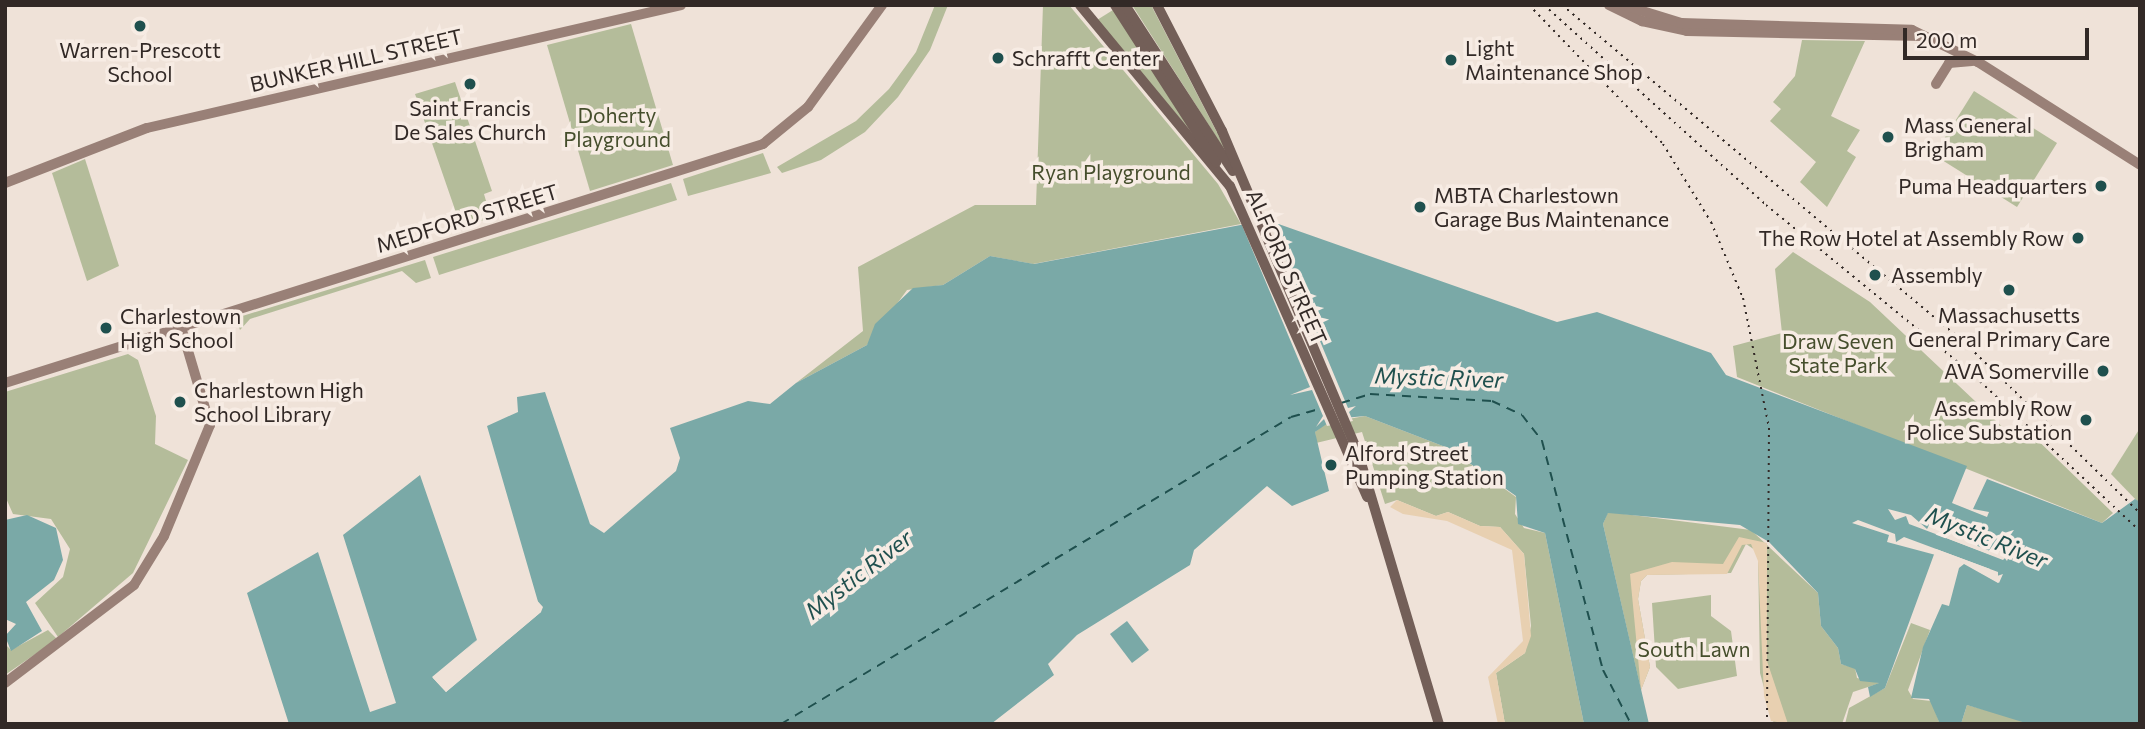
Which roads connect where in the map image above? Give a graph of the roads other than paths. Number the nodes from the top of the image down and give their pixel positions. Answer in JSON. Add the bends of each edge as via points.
{"nodes":[{"id":1,"x":681,"y":5,"type":"edge"},
{"id":2,"x":882,"y":5,"type":"edge"},
{"id":3,"x":1080,"y":5,"type":"edge"},
{"id":4,"x":1115,"y":5,"type":"edge"},
{"id":5,"x":1125,"y":5,"type":"edge"},
{"id":6,"x":1157,"y":5,"type":"edge"},
{"id":7,"x":1609,"y":5,"type":"edge"},
{"id":8,"x":1623,"y":5,"type":"edge"},
{"id":9,"x":1926,"y":36,"type":"junction"},
{"id":10,"x":1978,"y":62,"type":"junction"},
{"id":11,"x":1936,"y":84,"type":"dead end"},
{"id":12,"x":2129,"y":154,"type":"junction"},
{"id":13,"x":2140,"y":156,"type":"edge"},
{"id":14,"x":2140,"y":164,"type":"edge"},
{"id":15,"x":5,"y":183,"type":"edge"},
{"id":16,"x":1230,"y":186,"type":"junction"},
{"id":17,"x":1250,"y":197,"type":"junction"},
{"id":18,"x":1253,"y":217,"type":"junction"},
{"id":19,"x":181,"y":327,"type":"junction"},
{"id":20,"x":5,"y":383,"type":"edge"},
{"id":21,"x":5,"y":683,"type":"edge"},
{"id":22,"x":1439,"y":724,"type":"edge"}],
"edges":[{"from":1,"to":15,"type":"main road","name":"BUNKER HILL STREET","via":[[147,128]]},
{"from":2,"to":19,"type":"main road","name":"MEDFORD STREET","via":[[808,107],[773,139]]},
{"from":3,"to":16,"type":"main road","name":"ALFORD STREET"},
{"from":4,"to":16,"type":"main road"},
{"from":5,"to":17,"type":"main road"},
{"from":6,"to":17,"type":"main road","name":"ALFORD STREET"},
{"from":7,"to":9,"type":"main road","via":[[1642,21],[1687,31]]},
{"from":8,"to":9,"type":"main road","via":[[1681,23]]},
{"from":9,"to":10,"type":"main road"},
{"from":10,"to":11,"type":"main road","via":[[1949,63]]},
{"from":10,"to":12,"type":"main road"},
{"from":12,"to":13,"type":"main road"},
{"from":12,"to":14,"type":"main road"},
{"from":16,"to":18,"type":"main road","name":"ALFORD STREET"},
{"from":17,"to":18,"type":"main road","name":"ALFORD STREET"},
{"from":18,"to":22,"type":"main road","name":"ALFORD STREET","via":[[1370,502]]},
{"from":19,"to":20,"type":"main road","name":"MEDFORD STREET"},
{"from":19,"to":21,"type":"main road","via":[[210,425],[164,536],[134,585]]}]}
